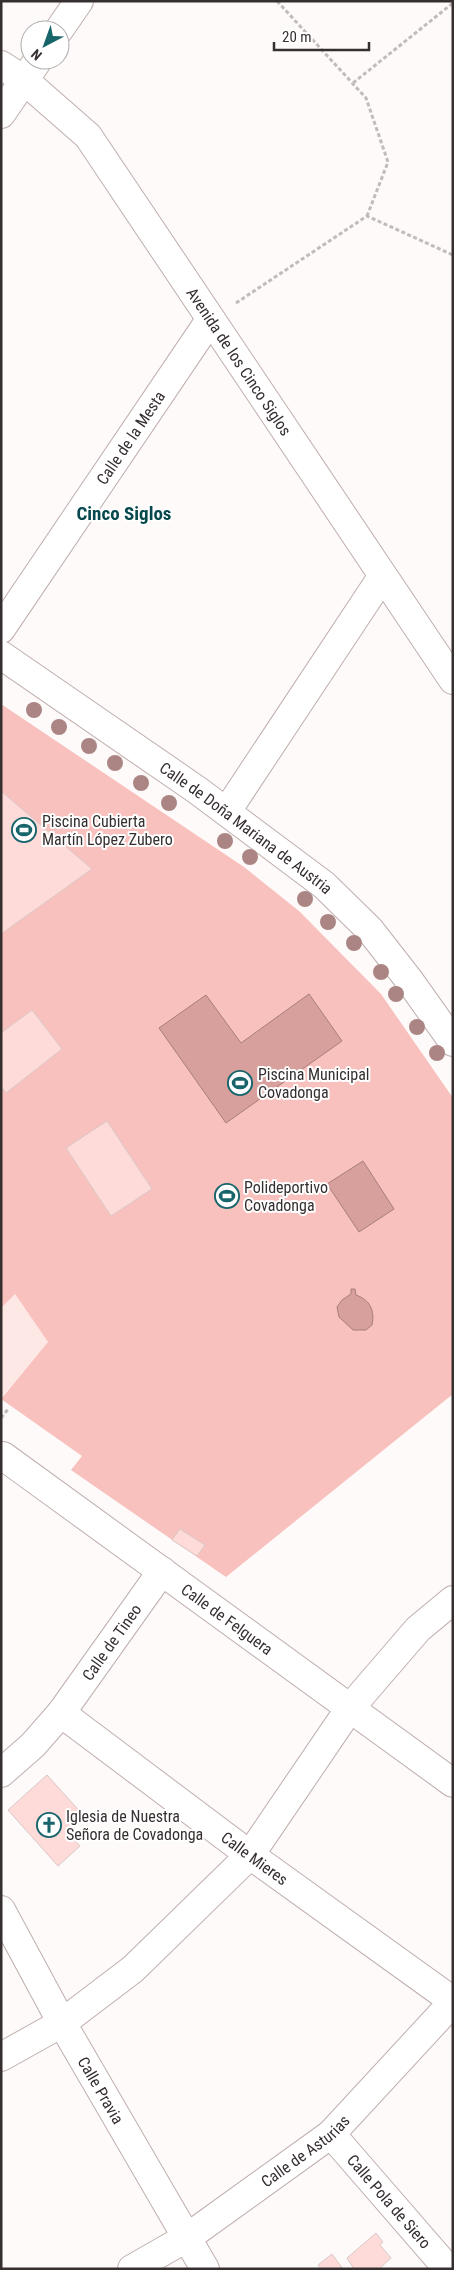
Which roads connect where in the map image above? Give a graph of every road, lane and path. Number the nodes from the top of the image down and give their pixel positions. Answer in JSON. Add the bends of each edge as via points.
{"nodes":[{"id":1,"x":80,"y":1,"type":"edge"},
{"id":2,"x":277,"y":1,"type":"edge"},
{"id":3,"x":453,"y":3,"type":"edge"},
{"id":4,"x":66,"y":20,"type":"edge"},
{"id":5,"x":1,"y":65,"type":"edge"},
{"id":6,"x":20,"y":68,"type":"edge"},
{"id":7,"x":31,"y":70,"type":"edge"},
{"id":8,"x":352,"y":83,"type":"junction"},
{"id":9,"x":1,"y":114,"type":"edge"},
{"id":10,"x":367,"y":216,"type":"junction"},
{"id":11,"x":453,"y":255,"type":"edge"},
{"id":12,"x":210,"y":320,"type":"junction"},
{"id":13,"x":382,"y":576,"type":"junction"},
{"id":14,"x":1,"y":629,"type":"edge"},
{"id":15,"x":1,"y":656,"type":"edge"},
{"id":16,"x":453,"y":680,"type":"edge"},
{"id":17,"x":226,"y":811,"type":"junction"},
{"id":18,"x":453,"y":1042,"type":"edge"},
{"id":19,"x":9,"y":1408,"type":"dead end"},
{"id":20,"x":1,"y":1418,"type":"edge"},
{"id":21,"x":1,"y":1458,"type":"edge"},
{"id":22,"x":162,"y":1572,"type":"junction"},
{"id":23,"x":453,"y":1600,"type":"edge"},
{"id":24,"x":350,"y":1708,"type":"junction"},
{"id":25,"x":61,"y":1712,"type":"junction"},
{"id":26,"x":1,"y":1773,"type":"edge"},
{"id":27,"x":453,"y":1783,"type":"edge"},
{"id":28,"x":250,"y":1855,"type":"junction"},
{"id":29,"x":1,"y":1910,"type":"edge"},
{"id":30,"x":453,"y":2002,"type":"edge"},
{"id":31,"x":62,"y":2023,"type":"junction"},
{"id":32,"x":1,"y":2057,"type":"edge"},
{"id":33,"x":331,"y":2134,"type":"junction"},
{"id":34,"x":188,"y":2237,"type":"junction"},
{"id":35,"x":132,"y":2269,"type":"edge"},
{"id":36,"x":205,"y":2269,"type":"edge"},
{"id":37,"x":448,"y":2269,"type":"edge"}],
"edges":[{"from":1,"to":4,"type":"street"},
{"from":2,"to":8,"type":"path"},
{"from":3,"to":8,"type":"path"},
{"from":5,"to":6,"type":"street","name":"Avenida de los Cinco Siglos"},
{"from":7,"to":9,"type":"street"},
{"from":7,"to":12,"type":"street","name":"Avenida de los Cinco Siglos","via":[[88,136]]},
{"from":8,"to":10,"type":"path","via":[[366,98],[388,162]]},
{"from":10,"to":11,"type":"path"},
{"from":10,"to":12,"type":"path"},
{"from":12,"to":13,"type":"street","name":"Avenida de los Cinco Siglos"},
{"from":12,"to":14,"type":"street","name":"Calle de la Mesta"},
{"from":13,"to":16,"type":"street","name":"Avenida de los Cinco Siglos"},
{"from":13,"to":17,"type":"street"},
{"from":15,"to":17,"type":"street","name":"Calle de Doña Mariana de Austria"},
{"from":17,"to":18,"type":"street","name":"Calle de Doña Mariana de Austria","via":[[324,886],[370,930]]},
{"from":19,"to":20,"type":"path"},
{"from":21,"to":22,"type":"street","name":"Calle de Felguera","via":[[3,1456]]},
{"from":22,"to":24,"type":"street","name":"Calle de Felguera"},
{"from":22,"to":25,"type":"street","name":"Calle de Tineo"},
{"from":23,"to":24,"type":"street","via":[[418,1628]]},
{"from":24,"to":27,"type":"street","name":"Calle de Felguera"},
{"from":24,"to":28,"type":"street"},
{"from":25,"to":26,"type":"street","name":"Calle de Tineo","via":[[33,1745]]},
{"from":25,"to":28,"type":"street","name":"Calle Mieres"},
{"from":28,"to":30,"type":"street","name":"Calle Mieres"},
{"from":28,"to":31,"type":"street","via":[[133,1969]]},
{"from":29,"to":31,"type":"street","name":"Calle Pravia"},
{"from":30,"to":33,"type":"street","name":"Calle de Asturias"},
{"from":31,"to":32,"type":"street"},
{"from":31,"to":34,"type":"street","name":"Calle Pravia"},
{"from":33,"to":34,"type":"street","name":"Calle de Asturias"},
{"from":33,"to":37,"type":"street","name":"Calle Pola de Siero"},
{"from":34,"to":35,"type":"street","name":"Calle de Asturias"},
{"from":34,"to":36,"type":"street","name":"Calle Pravia"}]}
